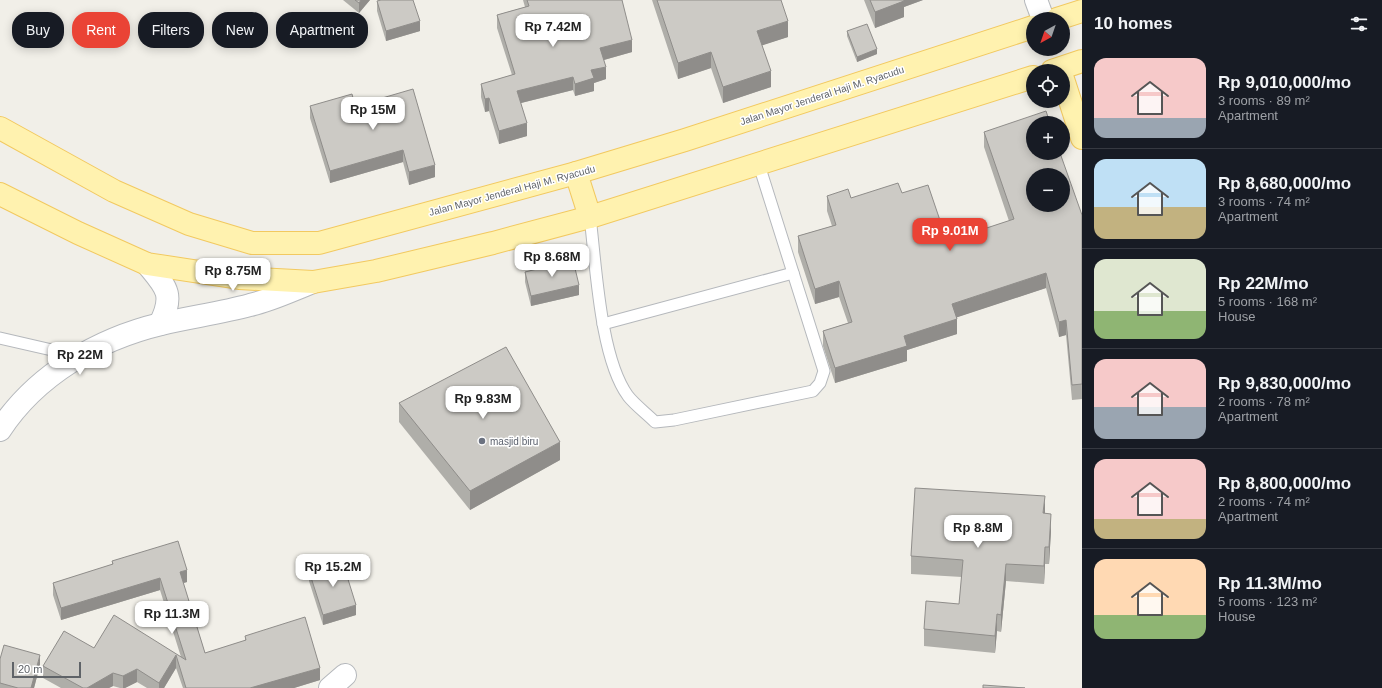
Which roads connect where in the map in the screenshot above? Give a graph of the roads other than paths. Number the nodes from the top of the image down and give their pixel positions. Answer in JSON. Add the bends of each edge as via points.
{"nodes":[{"id":1,"x":1036,"y":0,"type":"edge"},
{"id":2,"x":1082,"y":11,"type":"edge"},
{"id":3,"x":1040,"y":12,"type":"edge"},
{"id":4,"x":1070,"y":15,"type":"edge"},
{"id":5,"x":1026,"y":29,"type":"edge"},
{"id":6,"x":1082,"y":61,"type":"edge"},
{"id":7,"x":1070,"y":67,"type":"edge"},
{"id":8,"x":1026,"y":79,"type":"edge"},
{"id":9,"x":1070,"y":104,"type":"edge"},
{"id":10,"x":0,"y":128,"type":"edge"},
{"id":11,"x":1082,"y":138,"type":"edge"},
{"id":12,"x":759,"y":164,"type":"junction"},
{"id":13,"x":576,"y":173,"type":"junction"},
{"id":14,"x":0,"y":194,"type":"edge"},
{"id":15,"x":590,"y":217,"type":"junction"},
{"id":16,"x":147,"y":264,"type":"junction"},
{"id":17,"x":793,"y":273,"type":"junction"},
{"id":18,"x":312,"y":282,"type":"junction"},
{"id":19,"x":160,"y":324,"type":"junction"},
{"id":20,"x":603,"y":324,"type":"junction"},
{"id":21,"x":0,"y":338,"type":"edge"},
{"id":22,"x":79,"y":356,"type":"junction"},
{"id":23,"x":0,"y":430,"type":"edge"}],
"edges":[{"from":1,"to":3,"type":"street"},
{"from":2,"to":4,"type":"main road"},
{"from":5,"to":13,"type":"main road","name":"Jalan Mayor Jenderal Haji M. Ryacudu"},
{"from":6,"to":7,"type":"main road"},
{"from":8,"to":12,"type":"main road"},
{"from":9,"to":11,"type":"main road"},
{"from":10,"to":13,"type":"main road","name":"Jalan Mayor Jenderal Haji M. Ryacudu","via":[[114,191],[189,224],[252,243],[319,243]]},
{"from":12,"to":15,"type":"main road"},
{"from":12,"to":17,"type":"lane"},
{"from":13,"to":15,"type":"main road"},
{"from":14,"to":16,"type":"main road"},
{"from":15,"to":18,"type":"main road","via":[[392,267]]},
{"from":15,"to":20,"type":"lane"},
{"from":16,"to":18,"type":"main road","via":[[239,278]]},
{"from":16,"to":19,"type":"street","via":[[167,293],[167,309]]},
{"from":17,"to":20,"type":"lane"},
{"from":17,"to":20,"type":"lane","via":[[824,371],[820,383],[813,391],[655,422],[628,396],[614,368]]},
{"from":18,"to":19,"type":"street","via":[[250,305]]},
{"from":19,"to":22,"type":"street","via":[[122,336]]},
{"from":21,"to":22,"type":"lane"},
{"from":22,"to":23,"type":"street","via":[[32,391],[10,414]]}]}
